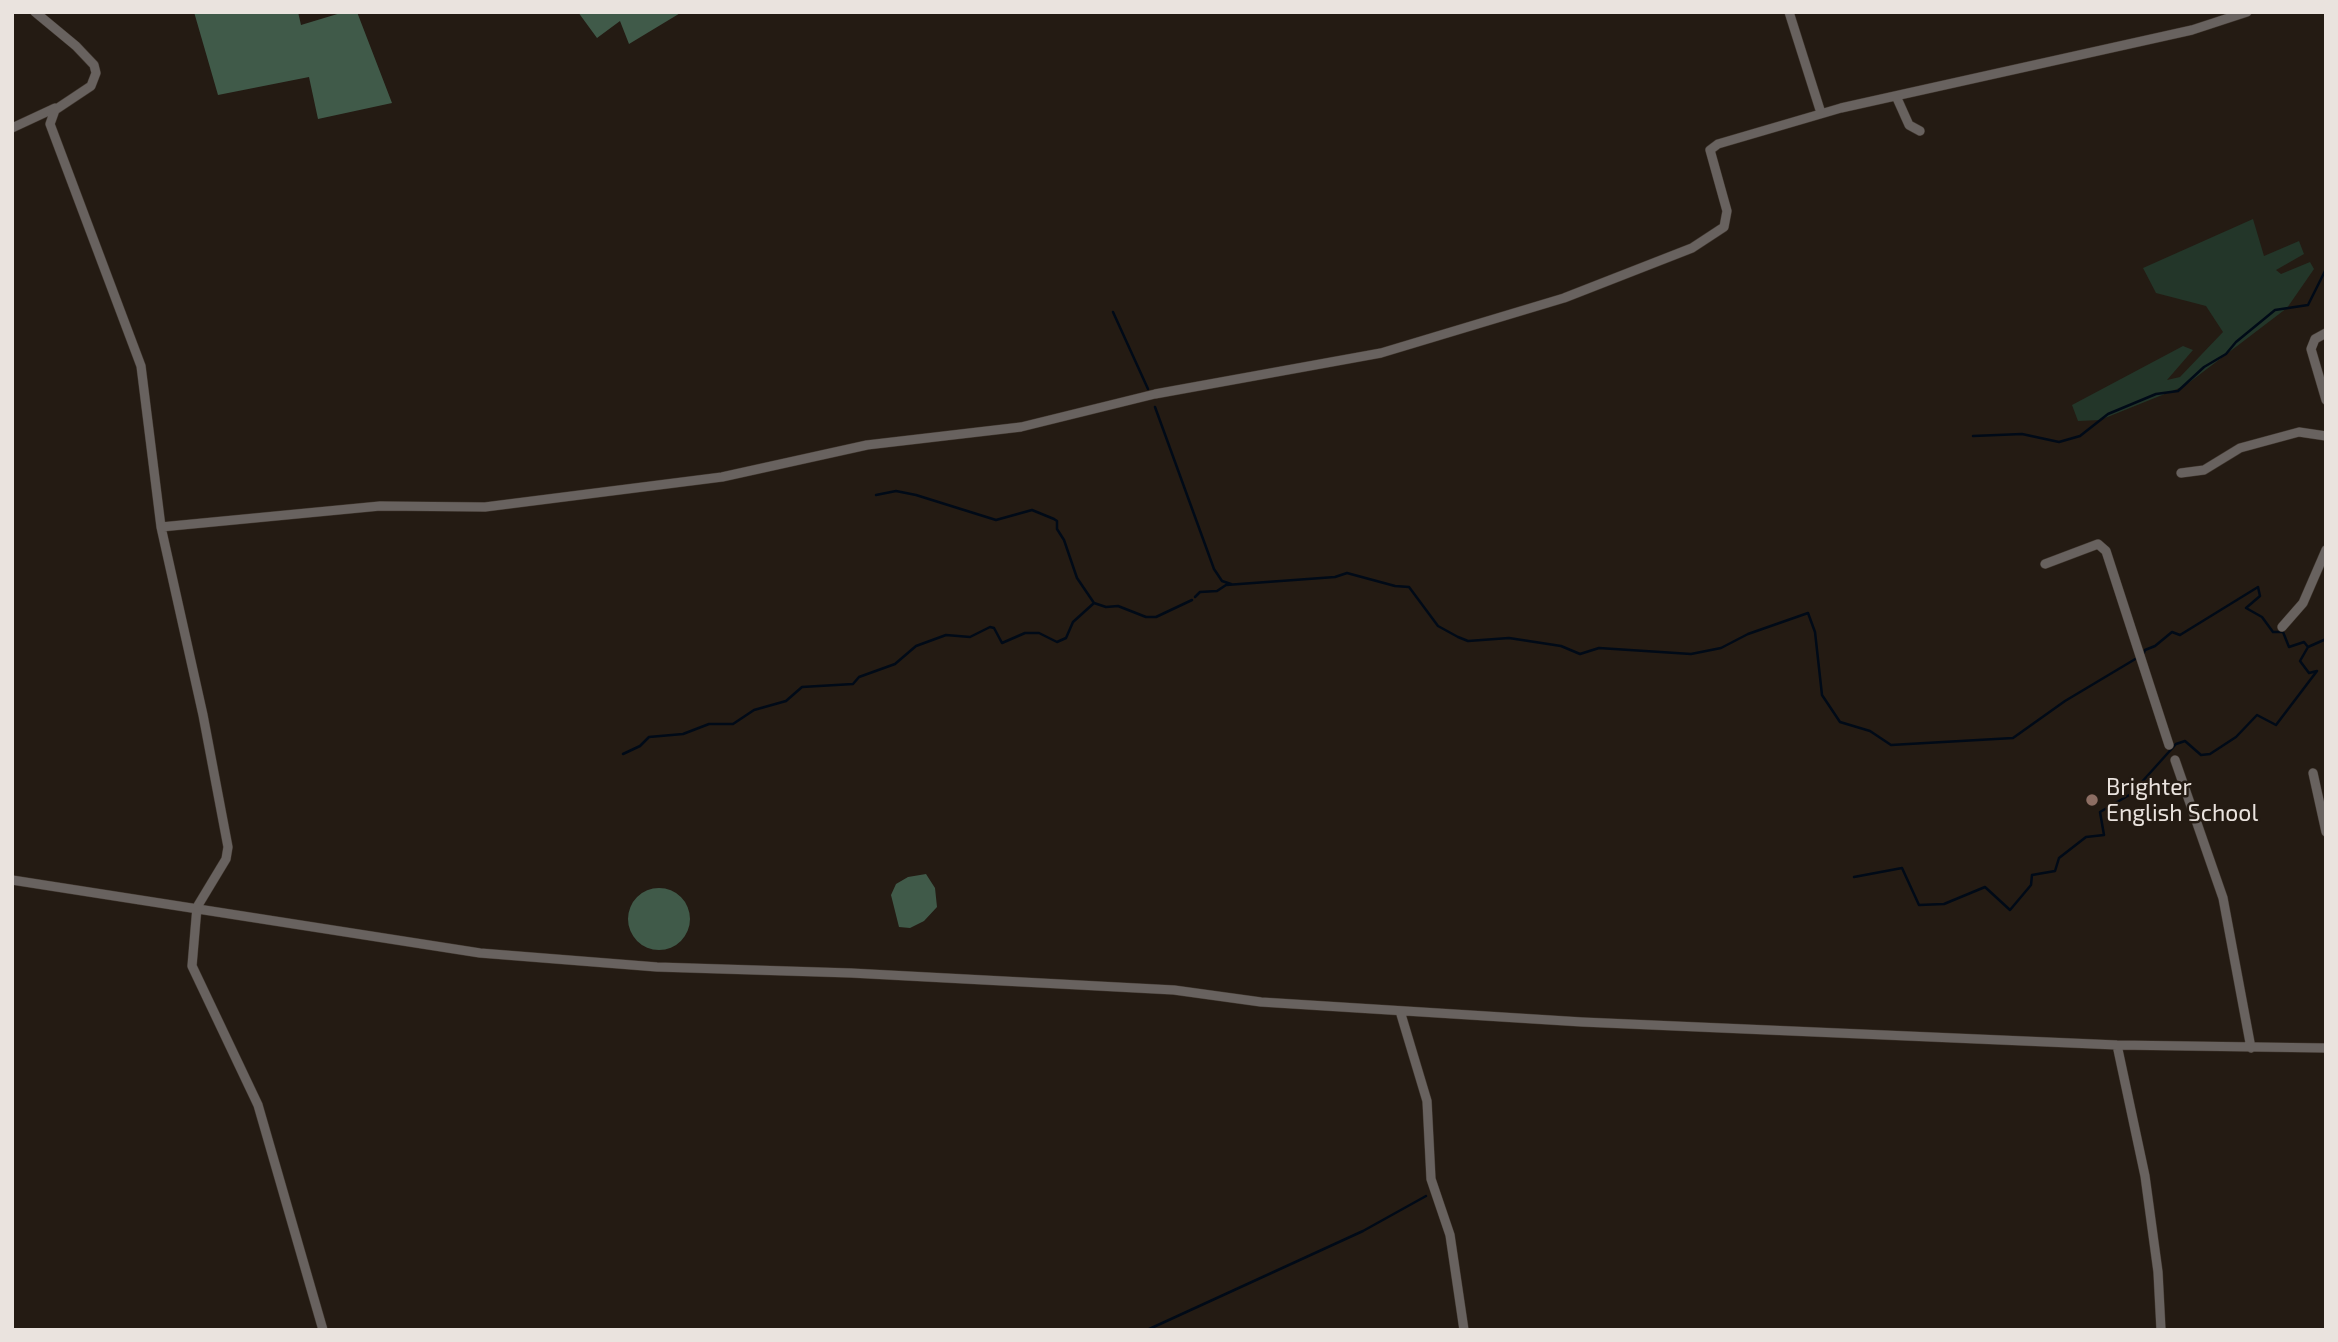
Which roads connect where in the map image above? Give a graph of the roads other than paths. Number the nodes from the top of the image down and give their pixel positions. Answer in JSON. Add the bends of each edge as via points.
{"nodes":[{"id":1,"x":35,"y":12,"type":"edge"},
{"id":2,"x":1789,"y":12,"type":"edge"},
{"id":3,"x":2247,"y":12,"type":"edge"},
{"id":4,"x":1896,"y":96,"type":"junction"},
{"id":5,"x":61,"y":105,"type":"junction"},
{"id":6,"x":1821,"y":113,"type":"junction"},
{"id":7,"x":12,"y":128,"type":"edge"},
{"id":8,"x":1920,"y":131,"type":"dead end"},
{"id":9,"x":2326,"y":333,"type":"edge"},
{"id":10,"x":2326,"y":400,"type":"edge"},
{"id":11,"x":2326,"y":436,"type":"edge"},
{"id":12,"x":2181,"y":473,"type":"dead end"},
{"id":13,"x":161,"y":527,"type":"junction"},
{"id":14,"x":2326,"y":550,"type":"edge"},
{"id":15,"x":2045,"y":564,"type":"dead end"},
{"id":16,"x":2282,"y":627,"type":"dead end"},
{"id":17,"x":2169,"y":744,"type":"dead end"},
{"id":18,"x":2175,"y":760,"type":"dead end"},
{"id":19,"x":2313,"y":773,"type":"dead end"},
{"id":20,"x":2326,"y":832,"type":"edge"},
{"id":21,"x":12,"y":880,"type":"edge"},
{"id":22,"x":197,"y":907,"type":"junction"},
{"id":23,"x":1400,"y":1011,"type":"junction"},
{"id":24,"x":2117,"y":1045,"type":"junction"},
{"id":25,"x":2251,"y":1048,"type":"junction"},
{"id":26,"x":2326,"y":1048,"type":"edge"},
{"id":27,"x":323,"y":1330,"type":"edge"},
{"id":28,"x":1464,"y":1330,"type":"edge"},
{"id":29,"x":2161,"y":1330,"type":"edge"}],
"edges":[{"from":1,"to":5,"type":"street","via":[[93,65],[96,73],[91,86]]},
{"from":2,"to":6,"type":"street"},
{"from":3,"to":4,"type":"street","via":[[2192,30]]},
{"from":4,"to":6,"type":"street"},
{"from":4,"to":8,"type":"street","via":[[1909,125]]},
{"from":5,"to":7,"type":"street"},
{"from":5,"to":13,"type":"street","via":[[52,113],[50,124],[141,366]]},
{"from":6,"to":13,"type":"street","via":[[1710,150],[1727,211],[1724,227],[1692,248],[1564,298],[1381,353],[1156,394],[1021,427],[867,445],[722,477],[485,507],[380,506]]},
{"from":9,"to":10,"type":"street","via":[[2315,339],[2311,349]]},
{"from":11,"to":12,"type":"street","via":[[2299,432],[2240,447],[2204,470]]},
{"from":13,"to":22,"type":"street","via":[[228,847],[226,859]]},
{"from":14,"to":16,"type":"street","via":[[2302,603]]},
{"from":15,"to":17,"type":"street","via":[[2098,544],[2106,551]]},
{"from":18,"to":25,"type":"street","via":[[2223,898]]},
{"from":19,"to":20,"type":"street"},
{"from":21,"to":22,"type":"street"},
{"from":22,"to":23,"type":"street","via":[[480,953],[657,967],[1174,990],[1261,1002]]},
{"from":22,"to":27,"type":"street","via":[[192,966],[258,1105]]},
{"from":23,"to":24,"type":"street"},
{"from":23,"to":28,"type":"street","via":[[1427,1101],[1431,1179],[1450,1235]]},
{"from":24,"to":25,"type":"street"},
{"from":24,"to":29,"type":"street","via":[[2145,1176]]},
{"from":25,"to":26,"type":"street"}]}
